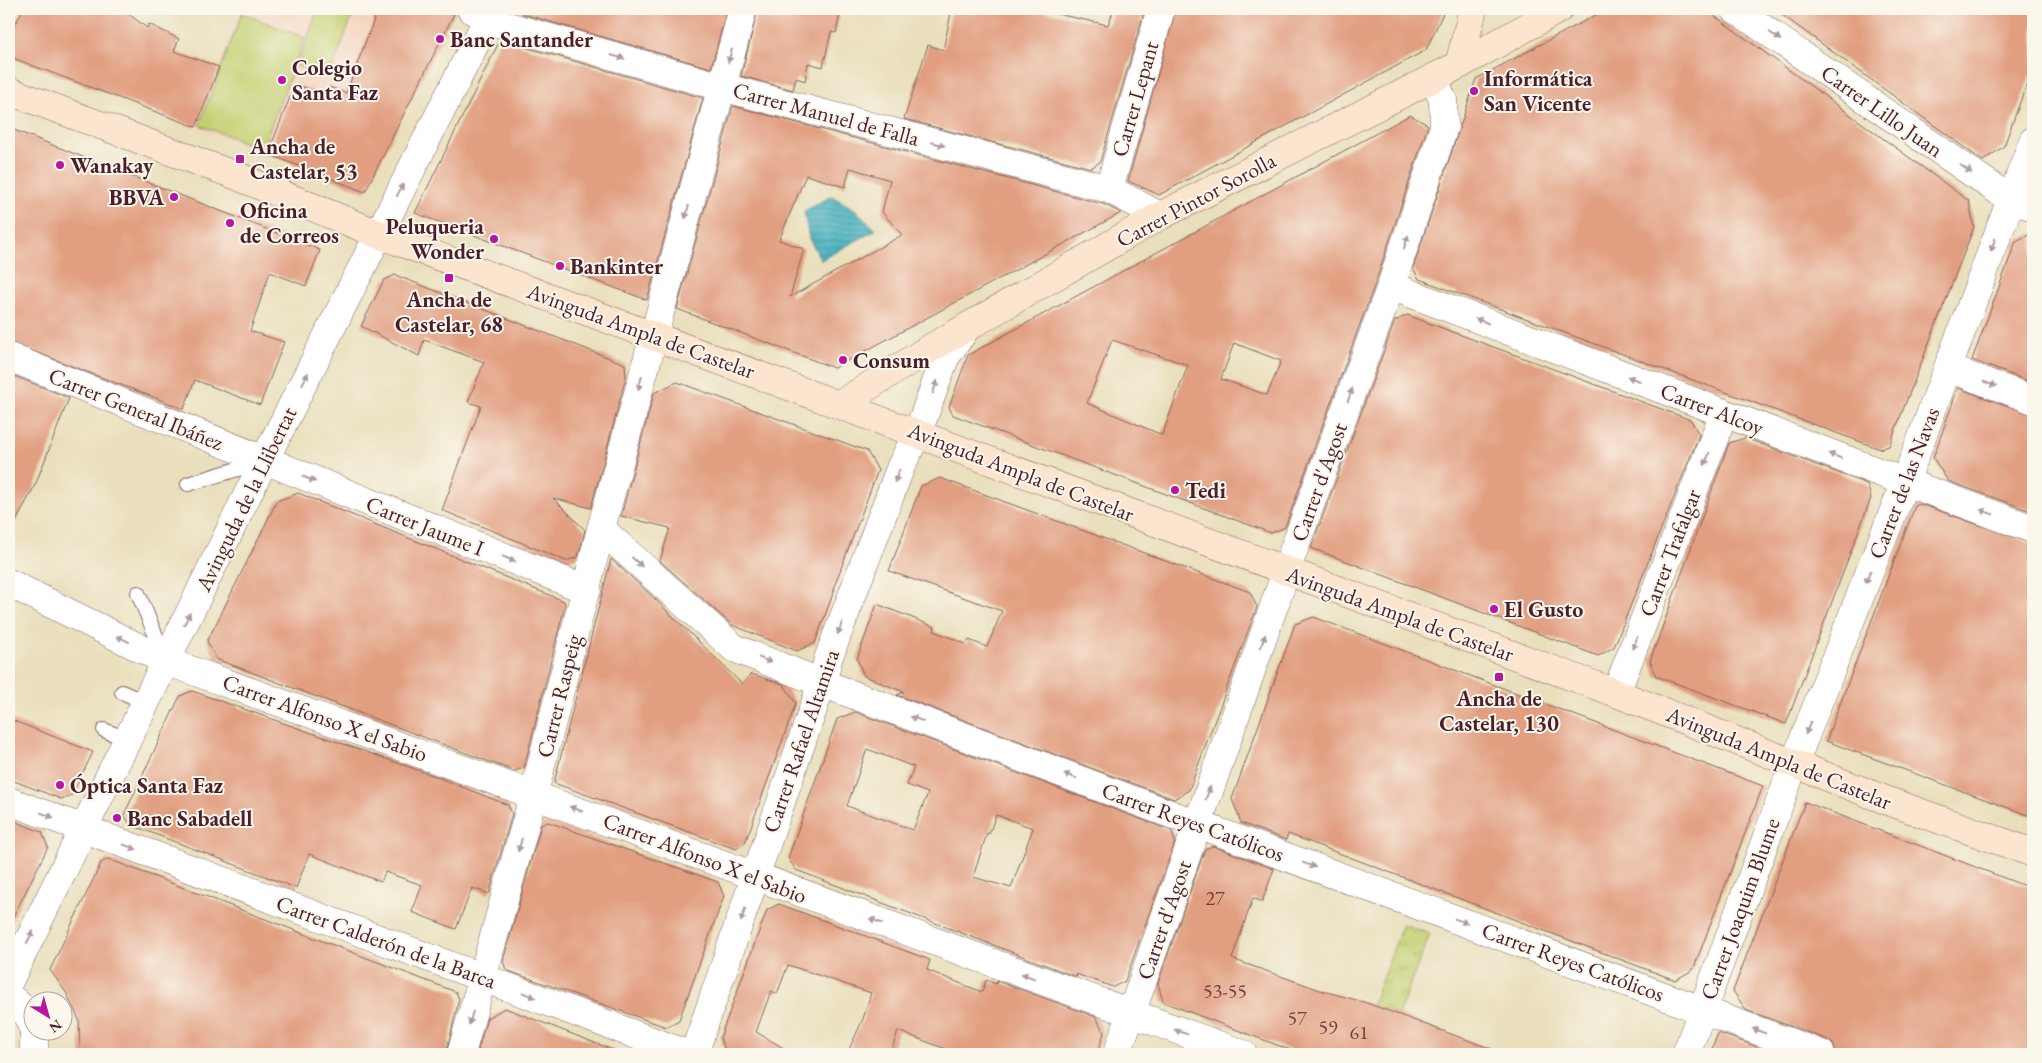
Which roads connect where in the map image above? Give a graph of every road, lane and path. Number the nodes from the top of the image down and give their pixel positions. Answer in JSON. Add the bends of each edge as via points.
{"nodes":[{"id":1,"x":743,"y":9,"type":"edge"},
{"id":2,"x":1161,"y":9,"type":"edge"},
{"id":3,"x":1473,"y":9,"type":"edge"},
{"id":4,"x":1484,"y":9,"type":"edge"},
{"id":5,"x":1560,"y":9,"type":"edge"},
{"id":6,"x":1735,"y":9,"type":"edge"},
{"id":7,"x":479,"y":14,"type":"edge"},
{"id":8,"x":1516,"y":32,"type":"junction"},
{"id":9,"x":1459,"y":66,"type":"junction"},
{"id":10,"x":1433,"y":78,"type":"junction"},
{"id":11,"x":722,"y":86,"type":"junction"},
{"id":12,"x":9,"y":91,"type":"edge"},
{"id":13,"x":2033,"y":141,"type":"edge"},
{"id":14,"x":1109,"y":189,"type":"junction"},
{"id":15,"x":2022,"y":203,"type":"edge"},
{"id":16,"x":1160,"y":216,"type":"junction"},
{"id":17,"x":378,"y":234,"type":"junction"},
{"id":18,"x":1391,"y":286,"type":"junction"},
{"id":19,"x":967,"y":327,"type":"junction"},
{"id":20,"x":653,"y":336,"type":"junction"},
{"id":21,"x":9,"y":357,"type":"edge"},
{"id":22,"x":1948,"y":368,"type":"junction"},
{"id":23,"x":2033,"y":400,"type":"edge"},
{"id":24,"x":840,"y":404,"type":"junction"},
{"id":25,"x":1724,"y":413,"type":"junction"},
{"id":26,"x":918,"y":432,"type":"junction"},
{"id":27,"x":264,"y":461,"type":"junction"},
{"id":28,"x":1905,"y":482,"type":"junction"},
{"id":29,"x":188,"y":484,"type":"dead end"},
{"id":30,"x":2033,"y":528,"type":"edge"},
{"id":31,"x":601,"y":529,"type":"junction"},
{"id":32,"x":1287,"y":573,"type":"junction"},
{"id":33,"x":9,"y":583,"type":"edge"},
{"id":34,"x":587,"y":590,"type":"junction"},
{"id":35,"x":138,"y":593,"type":"dead end"},
{"id":36,"x":166,"y":661,"type":"junction"},
{"id":37,"x":822,"y":684,"type":"junction"},
{"id":38,"x":1616,"y":693,"type":"junction"},
{"id":39,"x":1794,"y":764,"type":"junction"},
{"id":40,"x":534,"y":793,"type":"junction"},
{"id":41,"x":9,"y":801,"type":"edge"},
{"id":42,"x":1197,"y":824,"type":"junction"},
{"id":43,"x":84,"y":830,"type":"junction"},
{"id":44,"x":2033,"y":854,"type":"edge"},
{"id":45,"x":756,"y":877,"type":"junction"},
{"id":46,"x":483,"y":978,"type":"junction"},
{"id":47,"x":9,"y":981,"type":"edge"},
{"id":48,"x":9,"y":997,"type":"edge"},
{"id":49,"x":22,"y":1008,"type":"edge"},
{"id":50,"x":1703,"y":1009,"type":"junction"},
{"id":51,"x":1131,"y":1013,"type":"junction"},
{"id":52,"x":34,"y":1040,"type":"edge"},
{"id":53,"x":34,"y":1054,"type":"edge"},
{"id":54,"x":461,"y":1054,"type":"edge"},
{"id":55,"x":687,"y":1054,"type":"edge"},
{"id":56,"x":694,"y":1054,"type":"edge"},
{"id":57,"x":1117,"y":1054,"type":"edge"},
{"id":58,"x":1243,"y":1054,"type":"edge"},
{"id":59,"x":1686,"y":1054,"type":"edge"},
{"id":60,"x":1821,"y":1054,"type":"edge"}],
"edges":[{"from":1,"to":11,"type":"street","name":"Carrer Raspeig","one_way":true},
{"from":2,"to":14,"type":"street","name":"Carrer Lepant"},
{"from":3,"to":9,"type":"main road"},
{"from":4,"to":8,"type":"main road","via":[[1490,21]]},
{"from":5,"to":8,"type":"main road","name":"Carrer Pintor Sorolla"},
{"from":6,"to":15,"type":"street","name":"Carrer Lillo Juan","one_way":true},
{"from":7,"to":11,"type":"street","name":"Carrer Manuel de Falla","one_way":true},
{"from":17,"to":7,"type":"street","name":"Avinguda de la Llibertat","one_way":true},
{"from":8,"to":9,"type":"main road","name":"Carrer Pintor Sorolla"},
{"from":9,"to":10,"type":"main road","name":"Carrer Pintor Sorolla"},
{"from":10,"to":16,"type":"main road","name":"Carrer Pintor Sorolla"},
{"from":18,"to":10,"type":"street","name":"Carrer d'Agost","one_way":true,"via":[[1444,126],[1443,100]]},
{"from":11,"to":14,"type":"street","name":"Carrer Manuel de Falla","one_way":true},
{"from":11,"to":20,"type":"street","name":"Carrer Raspeig","one_way":true},
{"from":12,"to":17,"type":"main road","name":"Avinguda Ampla de Castelar","via":[[237,176]]},
{"from":13,"to":15,"type":"street","name":"Carrer de las Navas"},
{"from":14,"to":16,"type":"street","name":"Carrer Manuel de Falla"},
{"from":15,"to":22,"type":"street","name":"Carrer de las Navas","one_way":true},
{"from":16,"to":19,"type":"main road","name":"Carrer Pintor Sorolla"},
{"from":17,"to":20,"type":"main road","name":"Avinguda Ampla de Castelar"},
{"from":27,"to":17,"type":"street","name":"Avinguda de la Llibertat","one_way":true},
{"from":25,"to":18,"type":"street","name":"Carrer Alcoy","one_way":true},
{"from":32,"to":18,"type":"street","name":"Carrer d'Agost","one_way":true},
{"from":19,"to":24,"type":"main road","name":"Carrer Pintor Sorolla"},
{"from":26,"to":19,"type":"street","name":"Carrer Rafael Altamira","one_way":true,"via":[[945,358]]},
{"from":20,"to":24,"type":"main road","name":"Avinguda Ampla de Castelar"},
{"from":20,"to":31,"type":"street","name":"Carrer Raspeig","one_way":true},
{"from":21,"to":27,"type":"street","name":"Carrer General Ibáñez"},
{"from":22,"to":23,"type":"street","one_way":true},
{"from":22,"to":28,"type":"street","name":"Carrer de las Navas"},
{"from":24,"to":26,"type":"main road","name":"Avinguda Ampla de Castelar"},
{"from":28,"to":25,"type":"street","name":"Carrer Alcoy","one_way":true},
{"from":25,"to":38,"type":"street","name":"Carrer Trafalgar","one_way":true},
{"from":26,"to":32,"type":"main road","name":"Avinguda Ampla de Castelar"},
{"from":26,"to":37,"type":"street","name":"Carrer Rafael Altamira","one_way":true,"via":[[901,466],[828,659]]},
{"from":27,"to":29,"type":"lane"},
{"from":27,"to":34,"type":"street","name":"Carrer Jaume I","one_way":true},
{"from":36,"to":27,"type":"street","name":"Avinguda de la Llibertat","one_way":true},
{"from":30,"to":28,"type":"street","name":"Carrer Alcoy","one_way":true},
{"from":28,"to":39,"type":"street","name":"Carrer de las Navas","one_way":true},
{"from":31,"to":34,"type":"street","name":"Carrer Raspeig"},
{"from":31,"to":37,"type":"street","name":"Carrer Reyes Católicos","one_way":true,"via":[[734,648]]},
{"from":32,"to":38,"type":"main road","name":"Avinguda Ampla de Castelar"},
{"from":42,"to":32,"type":"street","name":"Carrer d'Agost","one_way":true},
{"from":36,"to":33,"type":"street","name":"Carrer Alfonso X el Sabio","one_way":true},
{"from":34,"to":40,"type":"street","name":"Carrer Raspeig"},
{"from":35,"to":36,"type":"lane"},
{"from":36,"to":40,"type":"street","name":"Carrer Alfonso X el Sabio"},
{"from":36,"to":43,"type":"street","name":"Avinguda de la Llibertat","via":[[134,698],[116,735]]},
{"from":42,"to":37,"type":"street","name":"Carrer Reyes Católicos","one_way":true},
{"from":37,"to":45,"type":"street","name":"Carrer Rafael Altamira"},
{"from":38,"to":39,"type":"main road","name":"Avinguda Ampla de Castelar"},
{"from":39,"to":44,"type":"main road","name":"Avinguda Ampla de Castelar"},
{"from":39,"to":50,"type":"street","name":"Carrer Joaquim Blume"},
{"from":45,"to":40,"type":"street","name":"Carrer Alfonso X el Sabio","one_way":true},
{"from":40,"to":46,"type":"street","name":"Carrer Raspeig","one_way":true},
{"from":41,"to":43,"type":"street","name":"Carrer Calderón de la Barca","one_way":true},
{"from":42,"to":50,"type":"street","name":"Carrer Reyes Católicos","one_way":true},
{"from":42,"to":51,"type":"street","name":"Carrer d'Agost"},
{"from":43,"to":46,"type":"street","name":"Carrer Calderón de la Barca","one_way":true},
{"from":47,"to":43,"type":"street","name":"Avinguda de la Llibertat","one_way":true},
{"from":51,"to":45,"type":"street","name":"Carrer Alfonso X el Sabio","one_way":true},
{"from":45,"to":56,"type":"street","name":"Carrer Rafael Altamira","one_way":true},
{"from":46,"to":54,"type":"street","name":"Carrer Raspeig","one_way":true},
{"from":46,"to":55,"type":"street","name":"Carrer Calderón de la Barca","one_way":true},
{"from":48,"to":49,"type":"street"},
{"from":50,"to":59,"type":"street","name":"Carrer Joaquim Blume"},
{"from":60,"to":50,"type":"street","name":"Carrer Reyes Católicos","one_way":true},
{"from":51,"to":57,"type":"street","name":"Carrer d'Agost"},
{"from":58,"to":51,"type":"street","name":"Carrer Alfonso X el Sabio","one_way":true},
{"from":52,"to":53,"type":"street"}]}
